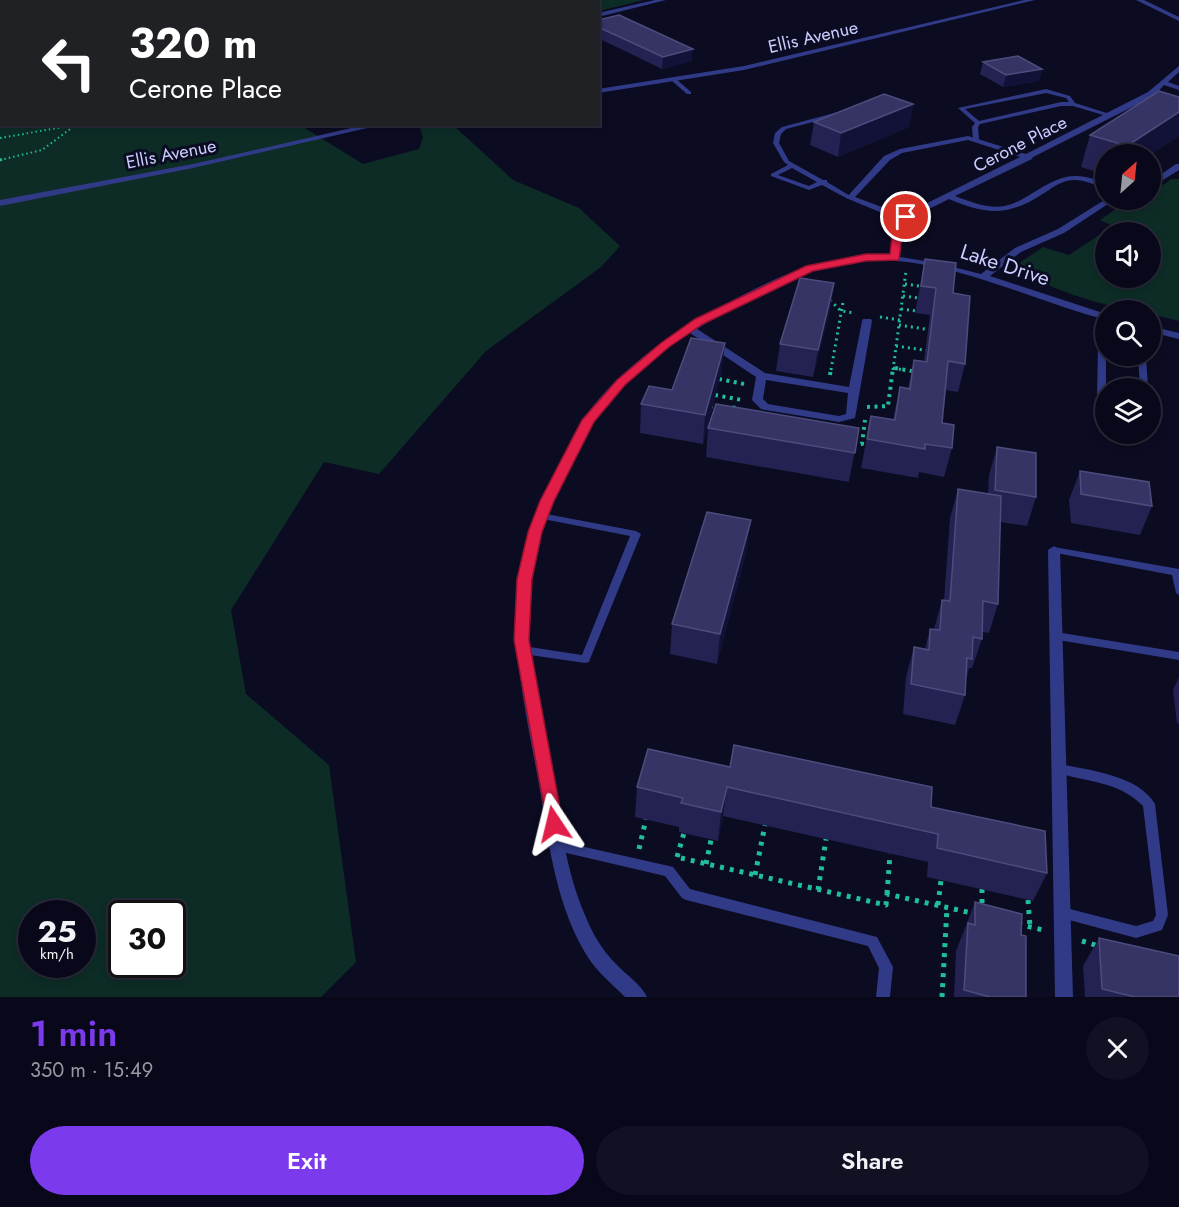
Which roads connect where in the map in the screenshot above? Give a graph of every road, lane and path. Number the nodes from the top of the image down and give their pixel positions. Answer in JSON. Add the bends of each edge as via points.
{"nodes":[{"id":1,"x":663,"y":0,"type":"edge"},
{"id":2,"x":1032,"y":0,"type":"edge"},
{"id":3,"x":1139,"y":0,"type":"edge"},
{"id":4,"x":600,"y":15,"type":"edge"},
{"id":5,"x":1179,"y":19,"type":"edge"},
{"id":6,"x":1179,"y":68,"type":"edge"},
{"id":7,"x":674,"y":80,"type":"junction"},
{"id":8,"x":1164,"y":83,"type":"junction"},
{"id":9,"x":1179,"y":88,"type":"edge"},
{"id":10,"x":600,"y":91,"type":"edge"},
{"id":11,"x":689,"y":93,"type":"dead end"},
{"id":12,"x":1073,"y":104,"type":"junction"},
{"id":13,"x":844,"y":112,"type":"edge"},
{"id":14,"x":1110,"y":115,"type":"junction"},
{"id":15,"x":978,"y":123,"type":"junction"},
{"id":16,"x":66,"y":126,"type":"edge"},
{"id":17,"x":75,"y":126,"type":"edge"},
{"id":18,"x":373,"y":126,"type":"edge"},
{"id":19,"x":0,"y":138,"type":"edge"},
{"id":20,"x":976,"y":139,"type":"junction"},
{"id":21,"x":1029,"y":157,"type":"junction"},
{"id":22,"x":0,"y":160,"type":"edge"},
{"id":23,"x":793,"y":165,"type":"junction"},
{"id":24,"x":1179,"y":166,"type":"edge"},
{"id":25,"x":1161,"y":178,"type":"edge"},
{"id":26,"x":825,"y":181,"type":"junction"},
{"id":27,"x":1095,"y":182,"type":"edge"},
{"id":28,"x":949,"y":196,"type":"junction"},
{"id":29,"x":850,"y":198,"type":"junction"},
{"id":30,"x":0,"y":203,"type":"edge"},
{"id":31,"x":1095,"y":209,"type":"edge"},
{"id":32,"x":905,"y":219,"type":"junction"},
{"id":33,"x":895,"y":257,"type":"junction"},
{"id":34,"x":983,"y":277,"type":"junction"},
{"id":35,"x":919,"y":286,"type":"edge"},
{"id":36,"x":903,"y":296,"type":"junction"},
{"id":37,"x":918,"y":298,"type":"dead end"},
{"id":38,"x":830,"y":300,"type":"edge"},
{"id":39,"x":843,"y":302,"type":"dead end"},
{"id":40,"x":901,"y":309,"type":"junction"},
{"id":41,"x":841,"y":311,"type":"junction"},
{"id":42,"x":916,"y":311,"type":"dead end"},
{"id":43,"x":1095,"y":313,"type":"edge"},
{"id":44,"x":867,"y":321,"type":"dead end"},
{"id":45,"x":899,"y":325,"type":"junction"},
{"id":46,"x":689,"y":328,"type":"junction"},
{"id":47,"x":940,"y":332,"type":"edge"},
{"id":48,"x":1161,"y":332,"type":"edge"},
{"id":49,"x":1179,"y":336,"type":"edge"},
{"id":50,"x":896,"y":346,"type":"junction"},
{"id":51,"x":937,"y":352,"type":"edge"},
{"id":52,"x":893,"y":368,"type":"junction"},
{"id":53,"x":923,"y":373,"type":"edge"},
{"id":54,"x":741,"y":376,"type":"dead end"},
{"id":55,"x":762,"y":376,"type":"junction"},
{"id":56,"x":719,"y":380,"type":"edge"},
{"id":57,"x":747,"y":384,"type":"junction"},
{"id":58,"x":828,"y":387,"type":"junction"},
{"id":59,"x":855,"y":391,"type":"junction"},
{"id":60,"x":715,"y":394,"type":"edge"},
{"id":61,"x":743,"y":400,"type":"junction"},
{"id":62,"x":705,"y":405,"type":"edge"},
{"id":63,"x":740,"y":408,"type":"junction"},
{"id":64,"x":738,"y":416,"type":"edge"},
{"id":65,"x":865,"y":424,"type":"junction"},
{"id":66,"x":874,"y":425,"type":"edge"},
{"id":67,"x":845,"y":441,"type":"edge"},
{"id":68,"x":541,"y":516,"type":"junction"},
{"id":69,"x":1054,"y":550,"type":"joint"},
{"id":70,"x":1179,"y":591,"type":"edge"},
{"id":71,"x":1056,"y":636,"type":"junction"},
{"id":72,"x":523,"y":650,"type":"junction"},
{"id":73,"x":1179,"y":656,"type":"edge"},
{"id":74,"x":1059,"y":769,"type":"junction"},
{"id":75,"x":646,"y":819,"type":"edge"},
{"id":76,"x":765,"y":825,"type":"edge"},
{"id":77,"x":684,"y":833,"type":"edge"},
{"id":78,"x":826,"y":839,"type":"edge"},
{"id":79,"x":711,"y":840,"type":"edge"},
{"id":80,"x":558,"y":846,"type":"junction"},
{"id":81,"x":629,"y":847,"type":"dead end"},
{"id":82,"x":639,"y":849,"type":"junction"},
{"id":83,"x":649,"y":851,"type":"dead end"},
{"id":84,"x":890,"y":854,"type":"edge"},
{"id":85,"x":668,"y":855,"type":"dead end"},
{"id":86,"x":677,"y":857,"type":"junction"},
{"id":87,"x":706,"y":864,"type":"junction"},
{"id":88,"x":755,"y":875,"type":"junction"},
{"id":89,"x":941,"y":880,"type":"edge"},
{"id":90,"x":982,"y":889,"type":"edge"},
{"id":91,"x":819,"y":890,"type":"junction"},
{"id":92,"x":887,"y":894,"type":"junction"},
{"id":93,"x":1028,"y":900,"type":"edge"},
{"id":94,"x":938,"y":905,"type":"junction"},
{"id":95,"x":947,"y":908,"type":"junction"},
{"id":96,"x":1062,"y":913,"type":"junction"},
{"id":97,"x":1011,"y":922,"type":"edge"},
{"id":98,"x":1030,"y":927,"type":"junction"},
{"id":99,"x":1062,"y":934,"type":"junction"},
{"id":100,"x":1107,"y":948,"type":"edge"},
{"id":101,"x":638,"y":997,"type":"edge"},
{"id":102,"x":883,"y":997,"type":"edge"},
{"id":103,"x":942,"y":997,"type":"edge"},
{"id":104,"x":1064,"y":997,"type":"edge"}],
"edges":[{"from":1,"to":4,"type":"street"},
{"from":2,"to":7,"type":"street","name":"Ellis Avenue","via":[[744,68]]},
{"from":3,"to":5,"type":"street"},
{"from":6,"to":8,"type":"street","name":"Cerone Place"},
{"from":7,"to":10,"type":"street","name":"Ellis Avenue"},
{"from":7,"to":11,"type":"lane"},
{"from":8,"to":9,"type":"street"},
{"from":8,"to":14,"type":"street","name":"Cerone Place"},
{"from":12,"to":14,"type":"lane"},
{"from":12,"to":15,"type":"lane"},
{"from":12,"to":15,"type":"lane","via":[[1068,97],[1046,91],[961,108]]},
{"from":13,"to":23,"type":"lane","via":[[778,133],[780,153]]},
{"from":14,"to":21,"type":"street","name":"Cerone Place"},
{"from":15,"to":20,"type":"lane"},
{"from":16,"to":19,"type":"path"},
{"from":17,"to":22,"type":"path","via":[[54,146],[29,156]]},
{"from":18,"to":30,"type":"street","name":"Ellis Avenue"},
{"from":20,"to":21,"type":"street"},
{"from":20,"to":29,"type":"street","via":[[959,138],[887,158]]},
{"from":21,"to":28,"type":"street","name":"Cerone Place"},
{"from":23,"to":26,"type":"lane"},
{"from":23,"to":26,"type":"lane","via":[[773,175],[809,188]]},
{"from":24,"to":25,"type":"street"},
{"from":26,"to":29,"type":"lane"},
{"from":27,"to":28,"type":"street","via":[[1068,177],[1012,207],[1000,209],[967,204]]},
{"from":28,"to":32,"type":"street","name":"Cerone Place"},
{"from":29,"to":32,"type":"street"},
{"from":31,"to":34,"type":"street","via":[[1061,231],[1018,250]]},
{"from":32,"to":33,"type":"street","via":[[898,228]]},
{"from":33,"to":34,"type":"street","name":"Lake Drive"},
{"from":33,"to":46,"type":"street","name":"Lake Drive","via":[[810,268]]},
{"from":34,"to":43,"type":"street","name":"Lake Drive"},
{"from":35,"to":36,"type":"path","via":[[905,284]]},
{"from":36,"to":37,"type":"path"},
{"from":36,"to":40,"type":"path"},
{"from":38,"to":41,"type":"path"},
{"from":39,"to":41,"type":"path"},
{"from":40,"to":42,"type":"path"},
{"from":40,"to":45,"type":"path"},
{"from":41,"to":58,"type":"path"},
{"from":44,"to":59,"type":"street"},
{"from":45,"to":47,"type":"path"},
{"from":45,"to":50,"type":"path"},
{"from":46,"to":55,"type":"street"},
{"from":46,"to":68,"type":"street","name":"Lake Drive","via":[[621,382],[589,420]]},
{"from":48,"to":49,"type":"street"},
{"from":50,"to":51,"type":"path"},
{"from":50,"to":52,"type":"path"},
{"from":52,"to":53,"type":"path"},
{"from":52,"to":65,"type":"path","via":[[888,406],[870,405]]},
{"from":54,"to":57,"type":"path"},
{"from":55,"to":58,"type":"street"},
{"from":55,"to":59,"type":"street","via":[[757,400],[765,407],[839,419],[851,416]]},
{"from":56,"to":57,"type":"path"},
{"from":57,"to":61,"type":"path"},
{"from":58,"to":59,"type":"street"},
{"from":60,"to":61,"type":"path"},
{"from":61,"to":63,"type":"path"},
{"from":62,"to":63,"type":"path"},
{"from":63,"to":64,"type":"path"},
{"from":65,"to":66,"type":"path"},
{"from":65,"to":67,"type":"path","via":[[862,444]]},
{"from":68,"to":72,"type":"street","name":"Lake Drive","via":[[524,579]]},
{"from":68,"to":72,"type":"lane","via":[[636,534],[585,659]]},
{"from":69,"to":70,"type":"lane","via":[[1177,572]]},
{"from":69,"to":71,"type":"street"},
{"from":71,"to":73,"type":"lane"},
{"from":71,"to":74,"type":"street"},
{"from":72,"to":80,"type":"street","name":"Lake Drive"},
{"from":74,"to":96,"type":"street"},
{"from":74,"to":96,"type":"lane","via":[[1123,784],[1149,804],[1162,915],[1157,926],[1136,932]]},
{"from":75,"to":82,"type":"path"},
{"from":76,"to":88,"type":"path"},
{"from":77,"to":86,"type":"path"},
{"from":78,"to":91,"type":"path"},
{"from":79,"to":87,"type":"path"},
{"from":80,"to":101,"type":"street","name":"Lake Drive","via":[[580,923],[596,954]]},
{"from":80,"to":102,"type":"lane","via":[[669,871],[686,894],[872,941],[886,967]]},
{"from":81,"to":82,"type":"path"},
{"from":82,"to":83,"type":"path"},
{"from":84,"to":92,"type":"path"},
{"from":85,"to":86,"type":"path"},
{"from":86,"to":87,"type":"path"},
{"from":87,"to":88,"type":"path"},
{"from":88,"to":91,"type":"path"},
{"from":89,"to":94,"type":"path"},
{"from":90,"to":95,"type":"path","via":[[981,915]]},
{"from":91,"to":92,"type":"path","via":[[886,905]]},
{"from":92,"to":94,"type":"path"},
{"from":93,"to":98,"type":"path"},
{"from":94,"to":95,"type":"path"},
{"from":95,"to":103,"type":"path"},
{"from":96,"to":99,"type":"street"},
{"from":97,"to":98,"type":"path"},
{"from":98,"to":99,"type":"path"},
{"from":99,"to":100,"type":"path"},
{"from":99,"to":104,"type":"street"}]}
